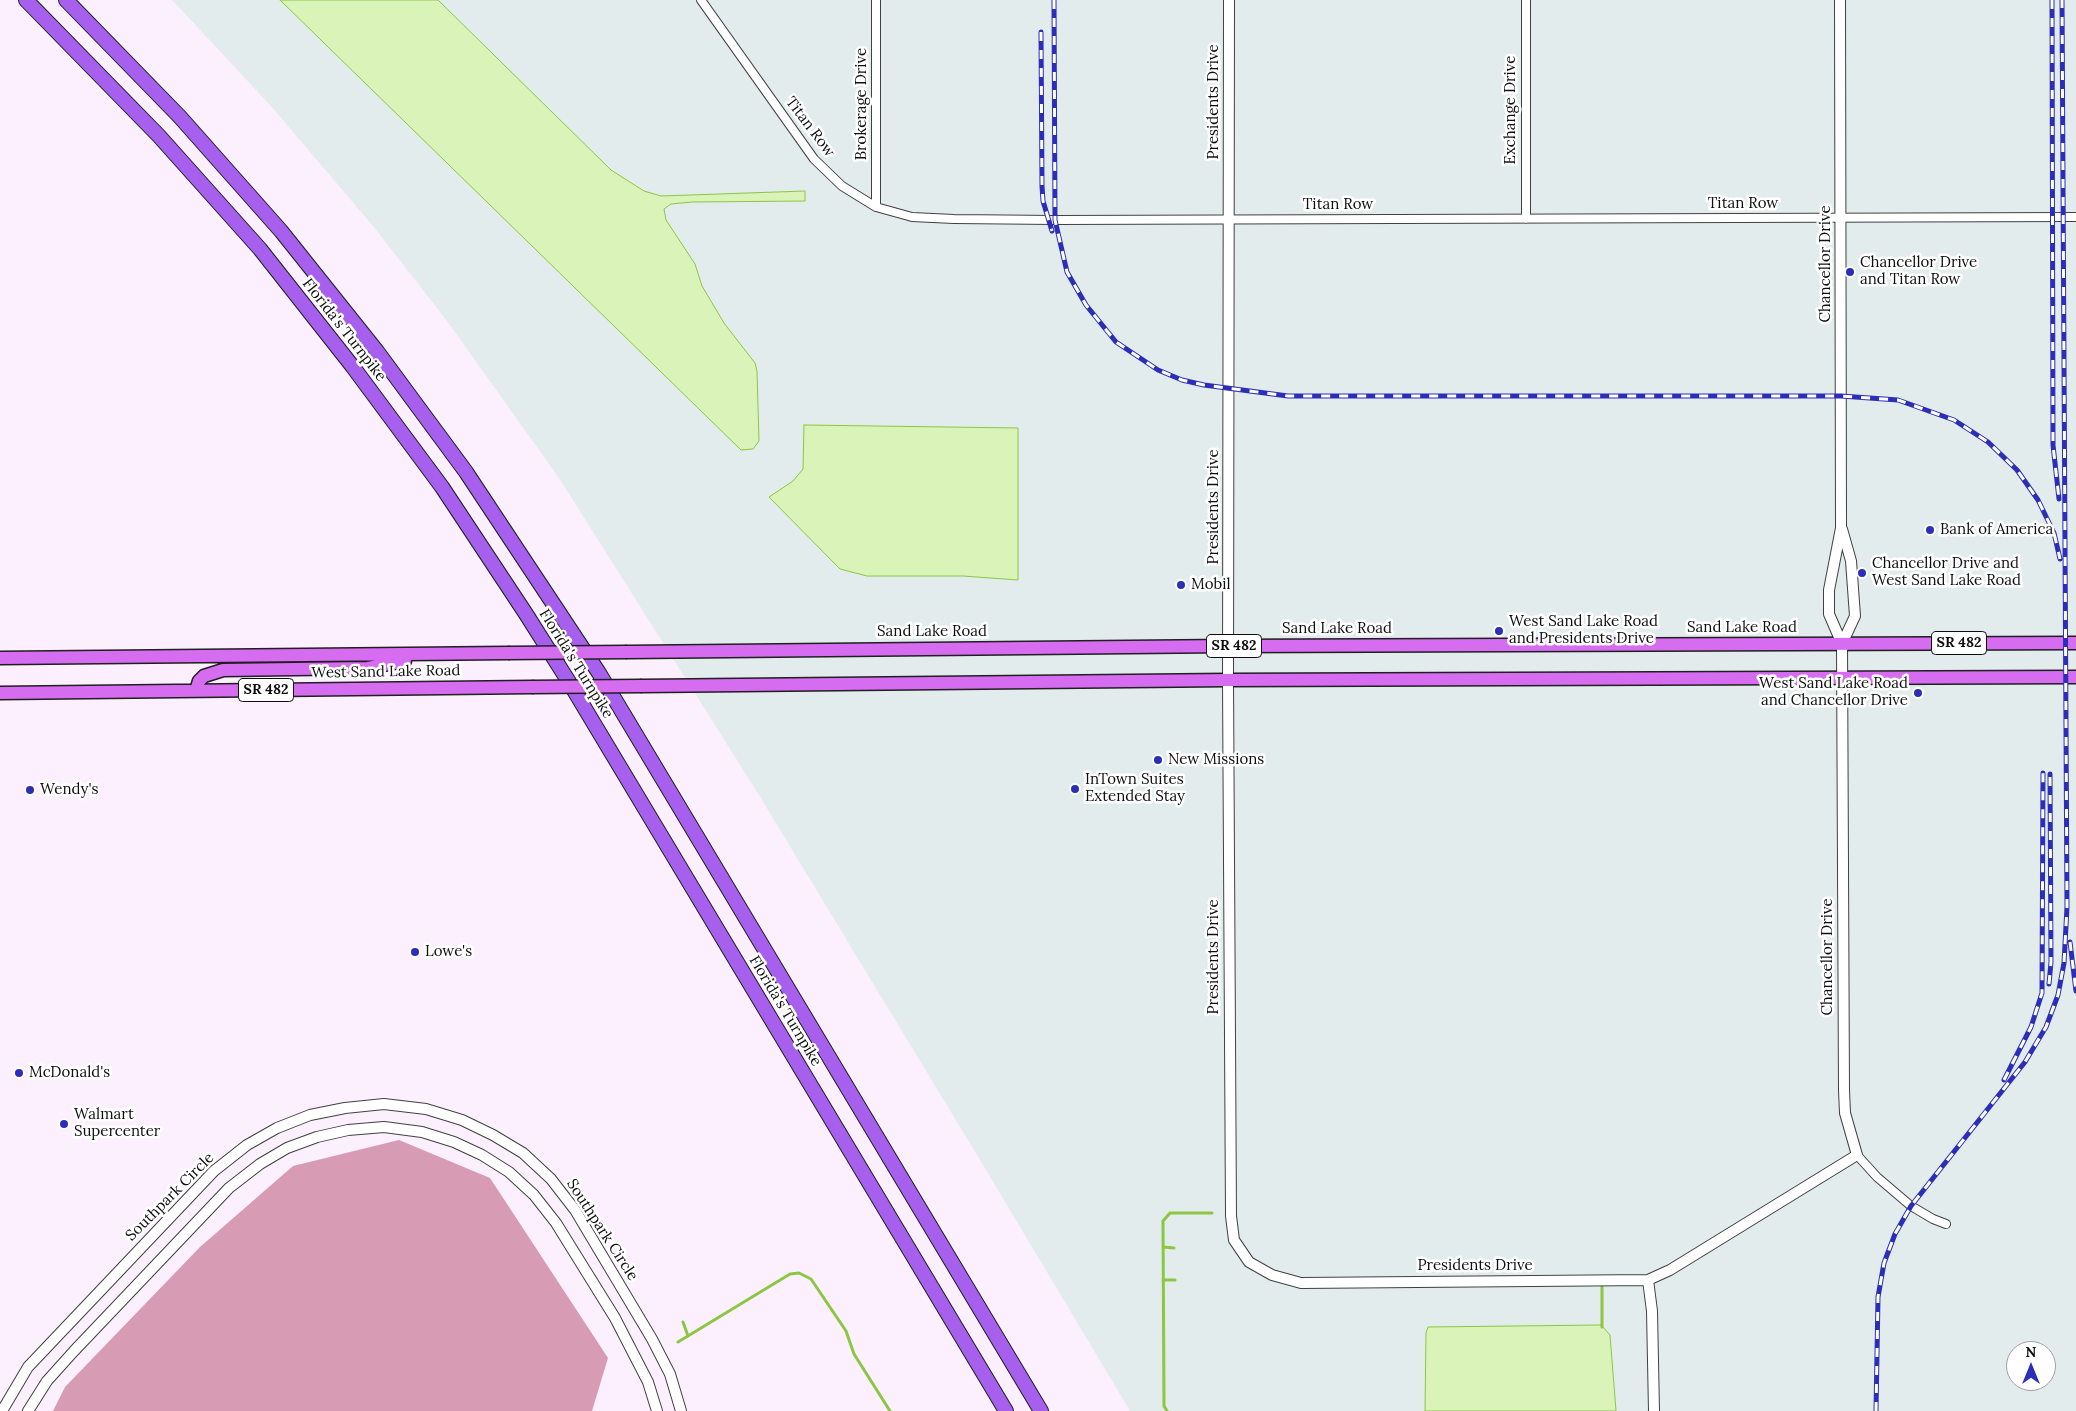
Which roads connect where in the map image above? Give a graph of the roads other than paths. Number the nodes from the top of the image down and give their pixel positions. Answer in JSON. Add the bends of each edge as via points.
{"nodes":[{"id":1,"x":26,"y":0,"type":"edge"},
{"id":2,"x":66,"y":0,"type":"edge"},
{"id":3,"x":701,"y":0,"type":"edge"},
{"id":4,"x":876,"y":0,"type":"edge"},
{"id":5,"x":1228,"y":0,"type":"edge"},
{"id":6,"x":1526,"y":0,"type":"edge"},
{"id":7,"x":1840,"y":0,"type":"edge"},
{"id":8,"x":876,"y":207,"type":"junction"},
{"id":9,"x":2076,"y":217,"type":"edge"},
{"id":10,"x":1841,"y":218,"type":"junction"},
{"id":11,"x":1230,"y":219,"type":"junction"},
{"id":12,"x":1526,"y":219,"type":"junction"},
{"id":13,"x":1841,"y":528,"type":"junction"},
{"id":14,"x":2076,"y":643,"type":"edge"},
{"id":15,"x":1842,"y":644,"type":"junction"},
{"id":16,"x":1228,"y":646,"type":"junction"},
{"id":17,"x":437,"y":654,"type":"junction"},
{"id":18,"x":508,"y":654,"type":"joint"},
{"id":19,"x":0,"y":658,"type":"edge"},
{"id":20,"x":2076,"y":677,"type":"edge"},
{"id":21,"x":1843,"y":678,"type":"junction"},
{"id":22,"x":1228,"y":680,"type":"junction"},
{"id":23,"x":196,"y":691,"type":"junction"},
{"id":24,"x":0,"y":693,"type":"edge"},
{"id":25,"x":1857,"y":1155,"type":"junction"},
{"id":26,"x":1946,"y":1224,"type":"dead end"},
{"id":27,"x":1648,"y":1280,"type":"junction"},
{"id":28,"x":2,"y":1411,"type":"edge"},
{"id":29,"x":28,"y":1411,"type":"edge"},
{"id":30,"x":657,"y":1411,"type":"edge"},
{"id":31,"x":681,"y":1411,"type":"edge"},
{"id":32,"x":1006,"y":1411,"type":"edge"},
{"id":33,"x":1041,"y":1411,"type":"edge"},
{"id":34,"x":1654,"y":1411,"type":"edge"}],
"edges":[{"from":1,"to":32,"type":"highway","name":"Florida's Turnpike","via":[[160,136],[260,249],[348,360],[442,488],[568,682]]},
{"from":2,"to":33,"type":"highway","name":"Florida's Turnpike","via":[[180,117],[281,231],[376,350],[466,472],[599,672]]},
{"from":3,"to":8,"type":"street","name":"Titan Row","via":[[814,159],[842,186]]},
{"from":4,"to":8,"type":"street","name":"Brokerage Drive"},
{"from":5,"to":11,"type":"street","name":"Presidents Drive"},
{"from":6,"to":12,"type":"street","name":"Exchange Drive"},
{"from":7,"to":10,"type":"street","name":"Chancellor Drive"},
{"from":8,"to":11,"type":"street","name":"Titan Row","via":[[912,217],[954,219]]},
{"from":9,"to":10,"type":"street","name":"Titan Row"},
{"from":10,"to":12,"type":"street","name":"Titan Row"},
{"from":10,"to":13,"type":"street","name":"Chancellor Drive"},
{"from":11,"to":12,"type":"street","name":"Titan Row"},
{"from":11,"to":16,"type":"street","name":"Presidents Drive"},
{"from":13,"to":15,"type":"street","name":"Chancellor Drive","via":[[1829,590],[1829,614]]},
{"from":13,"to":15,"type":"street","name":"Chancellor Drive","via":[[1851,561],[1855,616]]},
{"from":14,"to":15,"type":"main road","name":"Sand Lake Road","number":"SR 482"},
{"from":15,"to":16,"type":"main road","name":"Sand Lake Road","number":"SR 482"},
{"from":15,"to":21,"type":"street","name":"Chancellor Drive"},
{"from":16,"to":18,"type":"main road","name":"Sand Lake Road","number":"SR 482","bridge":true},
{"from":16,"to":22,"type":"street","name":"Presidents Drive"},
{"from":17,"to":18,"type":"main road","name":"West Sand Lake Road","number":"SR 482"},
{"from":17,"to":19,"type":"main road","name":"West Sand Lake Road","number":"SR 482"},
{"from":17,"to":23,"type":"main road","via":[[368,668],[222,670],[204,676]]},
{"from":20,"to":21,"type":"main road","number":"SR 482"},
{"from":21,"to":22,"type":"main road","number":"SR 482"},
{"from":21,"to":25,"type":"street","name":"Chancellor Drive","via":[[1844,1090],[1845,1113]]},
{"from":22,"to":23,"type":"main road","name":"West Sand Lake Road","number":"SR 482","bridge":true},
{"from":22,"to":27,"type":"street","name":"Presidents Drive","via":[[1231,1216],[1234,1240],[1249,1262],[1272,1275],[1301,1283]]},
{"from":23,"to":24,"type":"main road","name":"West Sand Lake Road","number":"SR 482"},
{"from":25,"to":26,"type":"street","name":"Chancellor Drive","via":[[1911,1206]]},
{"from":25,"to":27,"type":"street","name":"Presidents Drive","via":[[1670,1270]]},
{"from":27,"to":34,"type":"street","via":[[1652,1311]]},
{"from":28,"to":31,"type":"street","name":"Southpark Circle","via":[[28,1367],[214,1171],[247,1145],[277,1128],[310,1115],[384,1104],[426,1109],[462,1120],[523,1154],[551,1179],[575,1210],[652,1339],[670,1374]]},
{"from":29,"to":30,"type":"street","via":[[47,1381],[74,1351],[229,1188],[287,1148],[340,1132],[384,1127],[422,1132],[454,1142],[509,1172],[534,1195],[556,1223],[615,1318],[648,1382]]}]}
